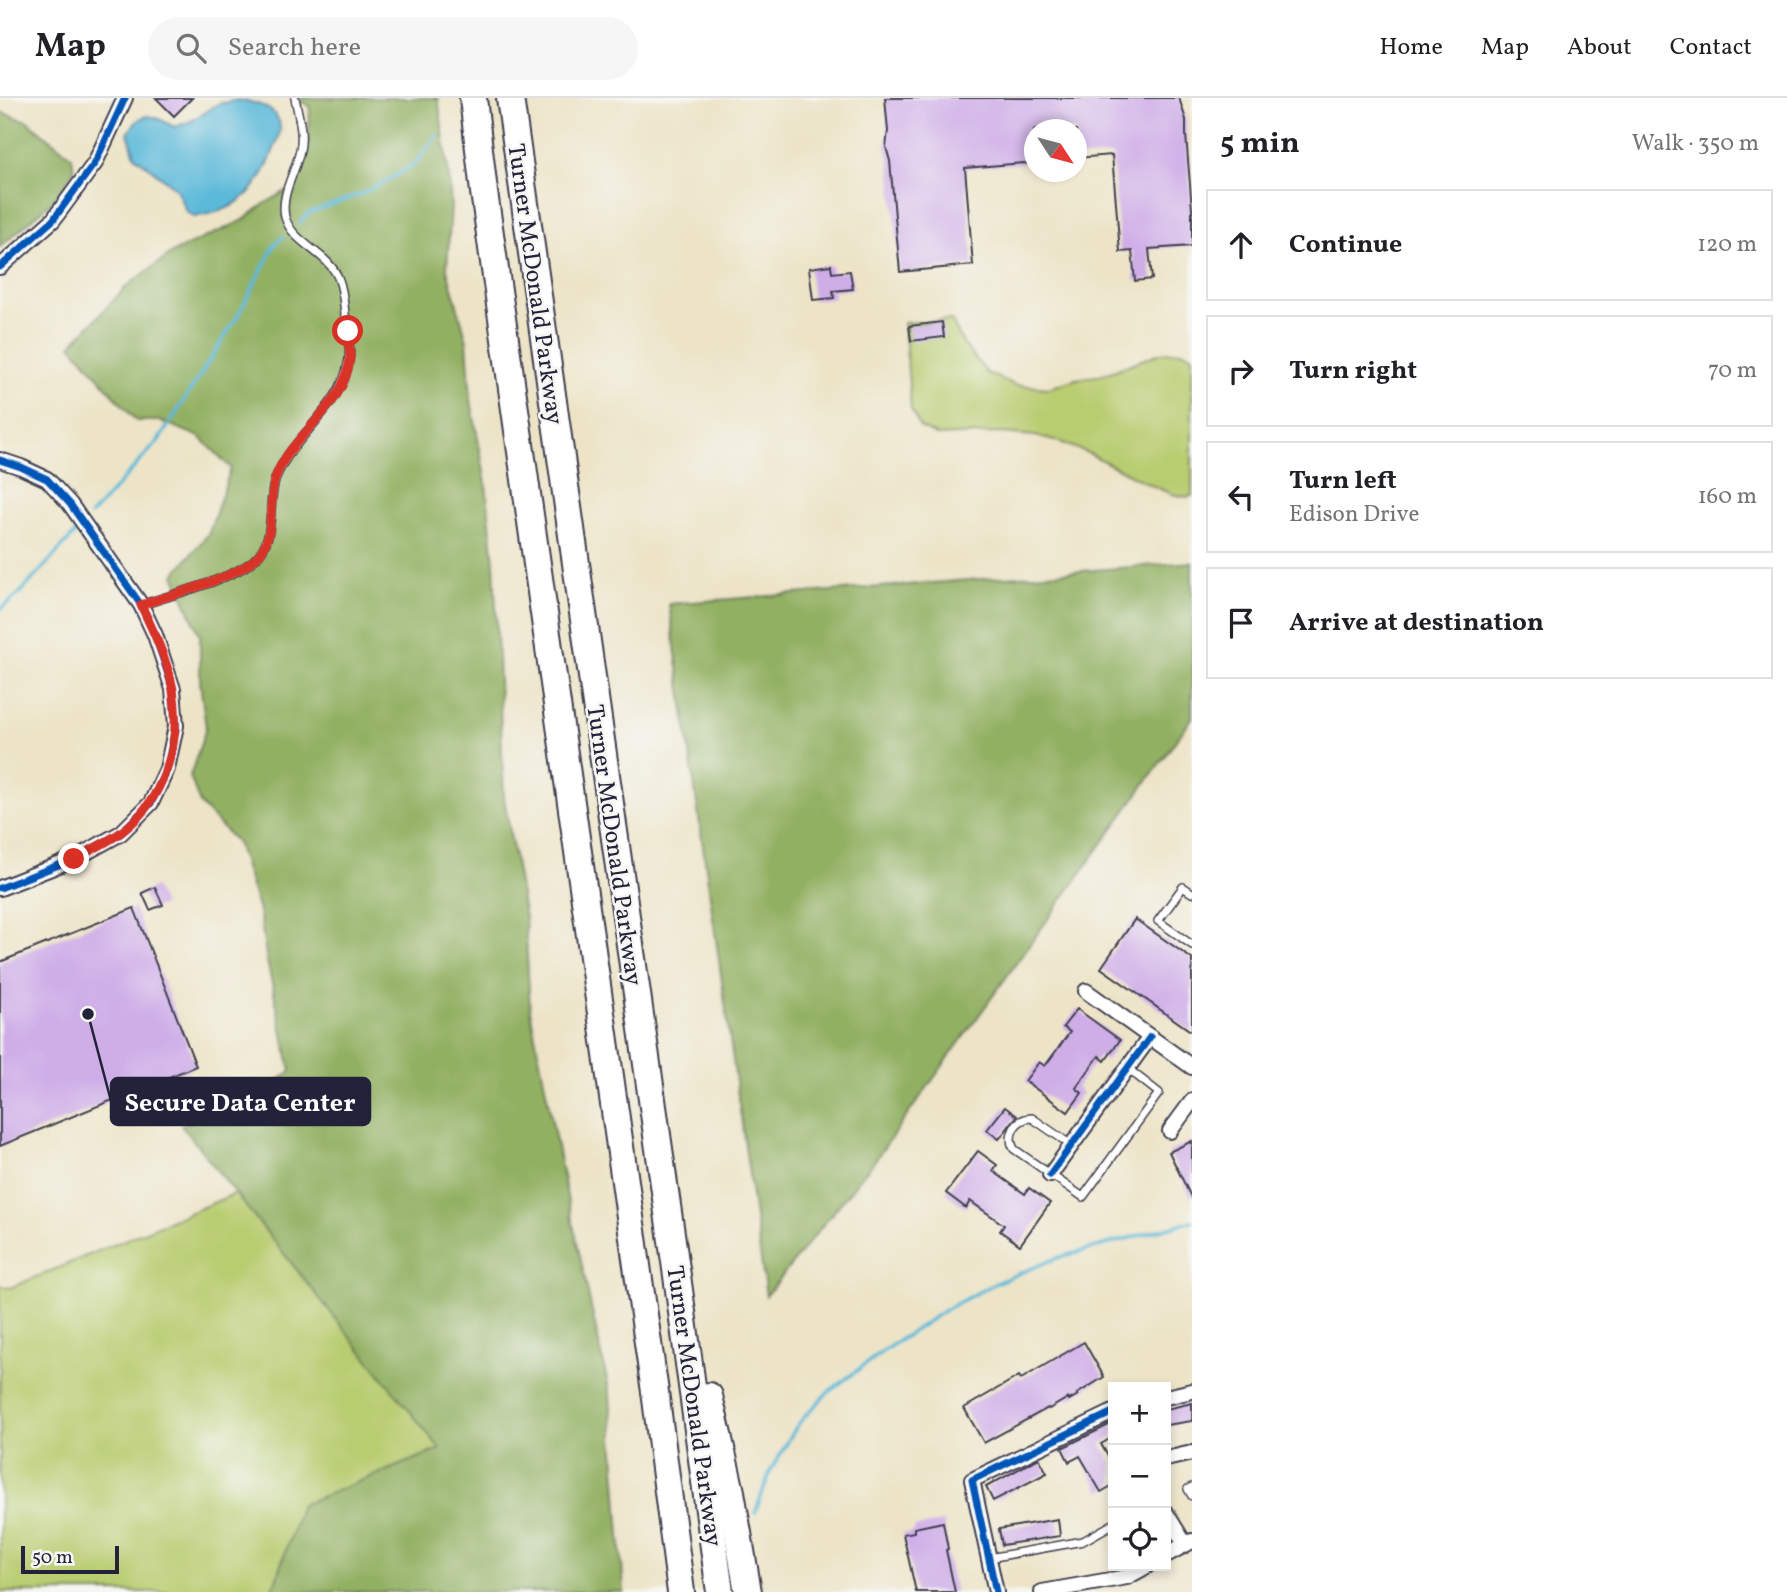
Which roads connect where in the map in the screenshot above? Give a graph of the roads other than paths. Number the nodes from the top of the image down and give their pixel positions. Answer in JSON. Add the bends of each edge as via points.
{"nodes":[{"id":1,"x":125,"y":98,"type":"edge"},
{"id":2,"x":295,"y":98,"type":"edge"},
{"id":3,"x":460,"y":98,"type":"edge"},
{"id":4,"x":473,"y":98,"type":"edge"},
{"id":5,"x":510,"y":98,"type":"edge"},
{"id":6,"x":484,"y":192,"type":"junction"},
{"id":7,"x":0,"y":267,"type":"edge"},
{"id":8,"x":0,"y":460,"type":"edge"},
{"id":9,"x":141,"y":605,"type":"junction"},
{"id":10,"x":0,"y":888,"type":"edge"},
{"id":11,"x":1192,"y":893,"type":"edge"},
{"id":12,"x":1192,"y":945,"type":"edge"},
{"id":13,"x":1086,"y":991,"type":"dead end"},
{"id":14,"x":1150,"y":1037,"type":"junction"},
{"id":15,"x":1192,"y":1067,"type":"edge"},
{"id":16,"x":1127,"y":1068,"type":"junction"},
{"id":17,"x":1192,"y":1101,"type":"edge"},
{"id":18,"x":1192,"y":1118,"type":"edge"},
{"id":19,"x":1173,"y":1127,"type":"joint"},
{"id":20,"x":1071,"y":1145,"type":"junction"},
{"id":21,"x":1050,"y":1175,"type":"junction"},
{"id":22,"x":679,"y":1290,"type":"junction"},
{"id":23,"x":1192,"y":1391,"type":"edge"},
{"id":24,"x":1171,"y":1396,"type":"edge"},
{"id":25,"x":1108,"y":1414,"type":"edge"},
{"id":26,"x":1192,"y":1453,"type":"edge"},
{"id":27,"x":1171,"y":1458,"type":"edge"},
{"id":28,"x":1192,"y":1488,"type":"edge"},
{"id":29,"x":1192,"y":1496,"type":"edge"},
{"id":30,"x":1171,"y":1520,"type":"edge"},
{"id":31,"x":1108,"y":1527,"type":"edge"},
{"id":32,"x":1189,"y":1543,"type":"edge"},
{"id":33,"x":1171,"y":1552,"type":"edge"},
{"id":34,"x":989,"y":1558,"type":"junction"},
{"id":35,"x":1138,"y":1571,"type":"edge"},
{"id":36,"x":681,"y":1592,"type":"edge"},
{"id":37,"x":720,"y":1592,"type":"edge"},
{"id":38,"x":747,"y":1592,"type":"edge"},
{"id":39,"x":996,"y":1592,"type":"edge"},
{"id":40,"x":1042,"y":1592,"type":"edge"}],
"edges":[{"from":1,"to":7,"type":"street","via":[[82,181],[52,220]]},
{"from":2,"to":9,"type":"lane","via":[[301,147],[284,203],[285,218],[293,233],[331,265],[340,281],[350,358],[344,379],[276,478],[265,547],[254,560],[238,571]]},
{"from":3,"to":6,"type":"highway"},
{"from":4,"to":6,"type":"highway","name":"Turner McDonald Parkway"},
{"from":5,"to":22,"type":"highway","name":"Turner McDonald Parkway"},
{"from":6,"to":36,"type":"highway","name":"Turner McDonald Parkway"},
{"from":8,"to":9,"type":"street","via":[[47,480],[70,503]]},
{"from":9,"to":10,"type":"street","via":[[173,689],[176,726],[167,769],[151,803],[121,832],[74,859]]},
{"from":11,"to":12,"type":"lane","via":[[1183,887],[1158,921]]},
{"from":13,"to":14,"type":"street"},
{"from":14,"to":15,"type":"street"},
{"from":14,"to":16,"type":"street"},
{"from":16,"to":20,"type":"street"},
{"from":16,"to":21,"type":"lane","via":[[1158,1093],[1091,1187],[1083,1197]]},
{"from":17,"to":19,"type":"street"},
{"from":18,"to":19,"type":"lane"},
{"from":20,"to":21,"type":"street"},
{"from":20,"to":21,"type":"lane","via":[[1032,1118],[1020,1121],[1011,1137],[1014,1149]]},
{"from":22,"to":37,"type":"highway","name":"Turner McDonald Parkway"},
{"from":22,"to":38,"type":"highway","via":[[731,1492]]},
{"from":23,"to":24,"type":"street"},
{"from":25,"to":34,"type":"street","via":[[972,1480]]},
{"from":26,"to":27,"type":"street"},
{"from":28,"to":29,"type":"lane","via":[[1188,1489]]},
{"from":30,"to":32,"type":"street"},
{"from":31,"to":34,"type":"lane","via":[[1083,1541]]},
{"from":32,"to":33,"type":"street"},
{"from":34,"to":39,"type":"street"},
{"from":35,"to":40,"type":"street","via":[[1127,1577]]}]}
